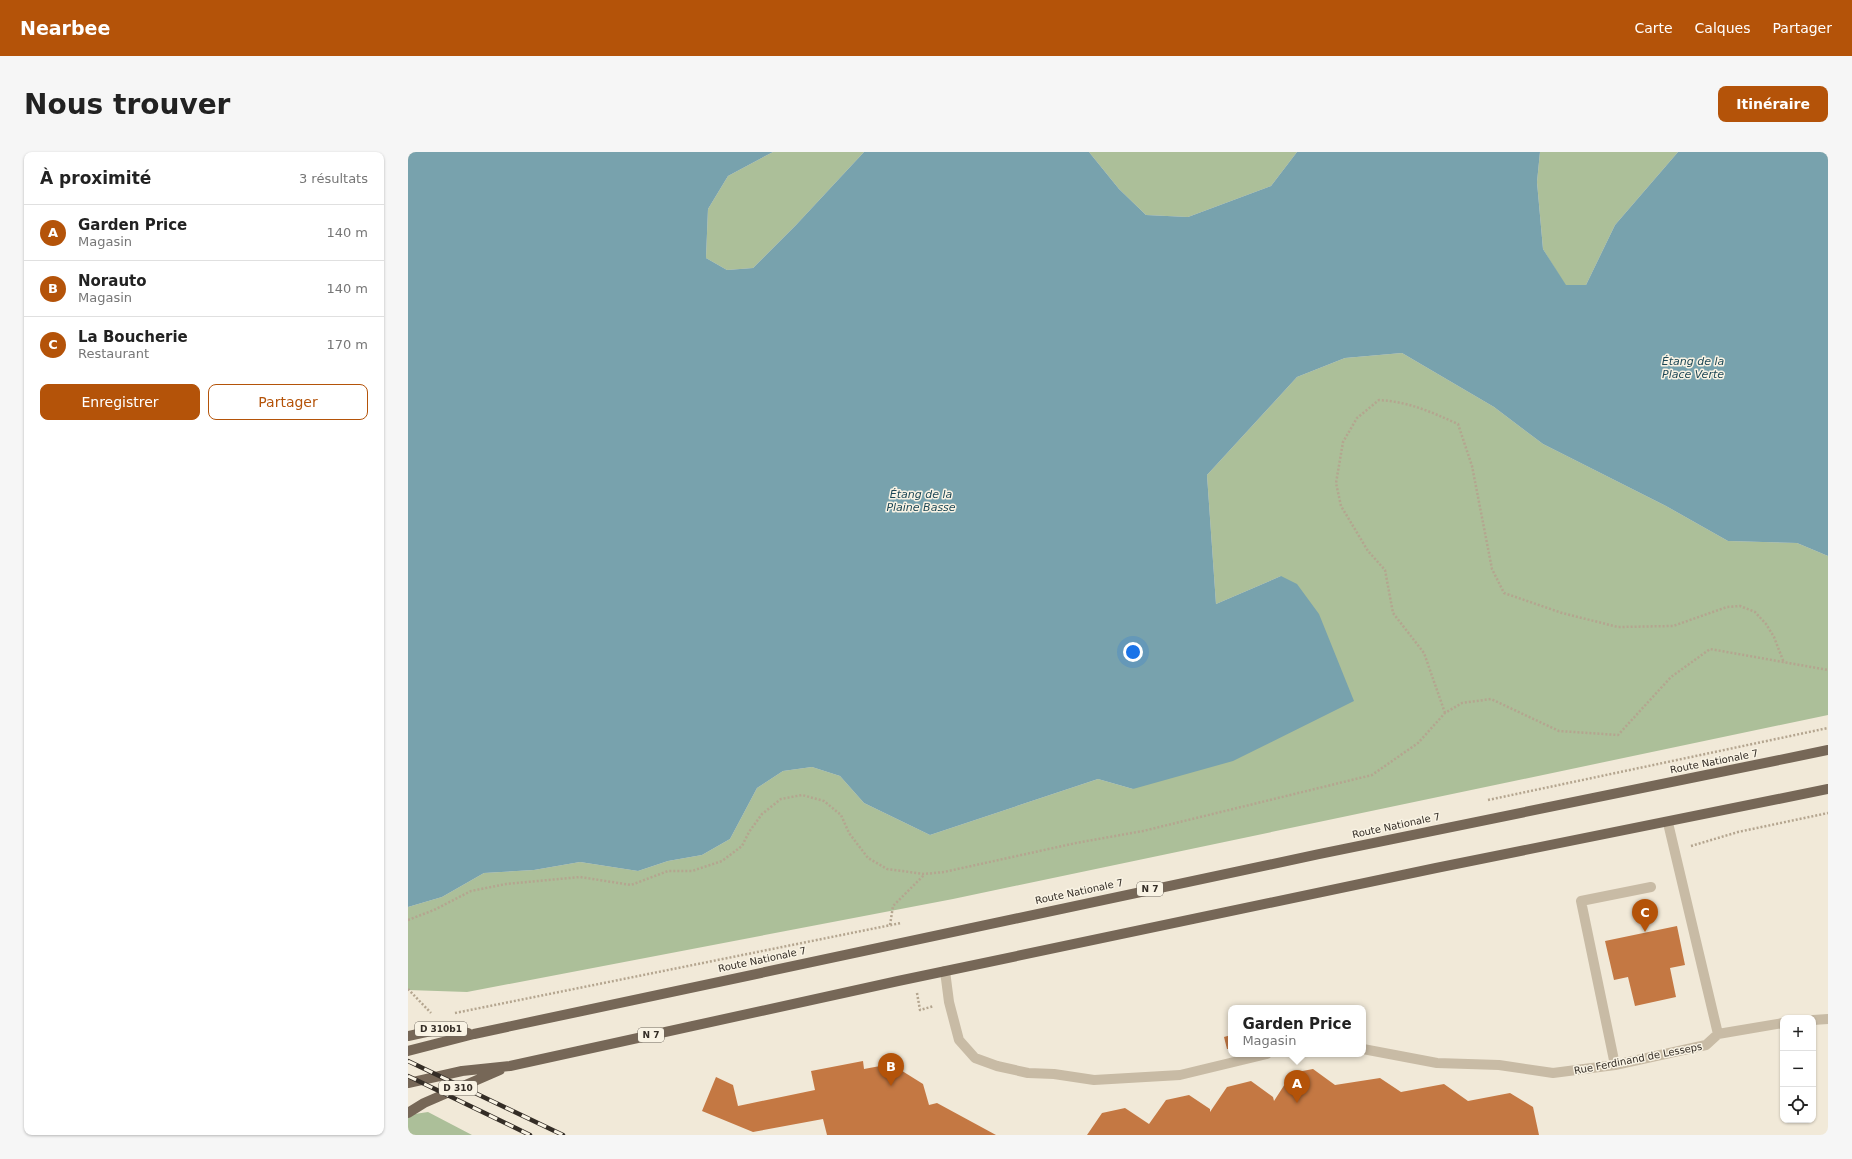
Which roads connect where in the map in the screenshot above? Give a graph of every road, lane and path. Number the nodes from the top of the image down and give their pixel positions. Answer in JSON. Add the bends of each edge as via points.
{"nodes":[{"id":1,"x":1784,"y":663,"type":"junction"},
{"id":2,"x":1828,"y":670,"type":"edge"},
{"id":3,"x":1445,"y":713,"type":"junction"},
{"id":4,"x":1828,"y":750,"type":"edge"},
{"id":5,"x":1828,"y":789,"type":"edge"},
{"id":6,"x":1828,"y":813,"type":"edge"},
{"id":7,"x":1668,"y":823,"type":"junction"},
{"id":8,"x":1690,"y":846,"type":"dead end"},
{"id":9,"x":924,"y":874,"type":"junction"},
{"id":10,"x":1651,"y":887,"type":"dead end"},
{"id":11,"x":408,"y":920,"type":"edge"},
{"id":12,"x":904,"y":922,"type":"dead end"},
{"id":13,"x":890,"y":925,"type":"junction"},
{"id":14,"x":945,"y":971,"type":"junction"},
{"id":15,"x":408,"y":989,"type":"edge"},
{"id":16,"x":450,"y":1014,"type":"dead end"},
{"id":17,"x":1828,"y":1019,"type":"edge"},
{"id":18,"x":1816,"y":1020,"type":"edge"},
{"id":19,"x":1780,"y":1024,"type":"edge"},
{"id":20,"x":440,"y":1029,"type":"junction"},
{"id":21,"x":474,"y":1034,"type":"junction"},
{"id":22,"x":1718,"y":1034,"type":"junction"},
{"id":23,"x":408,"y":1036,"type":"edge"},
{"id":24,"x":1366,"y":1050,"type":"edge"},
{"id":25,"x":408,"y":1051,"type":"edge"},
{"id":26,"x":1255,"y":1057,"type":"edge"},
{"id":27,"x":1615,"y":1065,"type":"junction"},
{"id":28,"x":510,"y":1066,"type":"junction"},
{"id":29,"x":408,"y":1083,"type":"edge"},
{"id":30,"x":408,"y":1113,"type":"edge"}],
"edges":[{"from":1,"to":2,"type":"path"},
{"from":1,"to":3,"type":"path","via":[[1710,649],[1671,677],[1618,735],[1559,731],[1491,699],[1462,703]]},
{"from":1,"to":3,"type":"path","via":[[1766,624],[1754,612],[1740,606],[1727,607],[1672,626],[1618,627],[1562,613],[1504,593],[1492,569],[1472,466],[1458,424],[1417,406],[1379,400],[1357,418],[1343,442],[1336,482],[1341,506],[1368,551],[1385,570],[1393,613],[1424,653]]},
{"from":3,"to":9,"type":"path","via":[[1418,743],[1372,775],[1143,831]]},
{"from":4,"to":21,"type":"main road","name":"Route Nationale 7","number":"N 7","via":[[1399,836]]},
{"from":5,"to":7,"type":"main road","number":"N 7"},
{"from":6,"to":8,"type":"path","via":[[1738,832]]},
{"from":7,"to":14,"type":"main road","number":"N 7","via":[[1428,870]]},
{"from":7,"to":22,"type":"street"},
{"from":9,"to":11,"type":"path","via":[[887,869],[868,858],[849,833],[841,815],[824,801],[802,795],[781,799],[762,814],[742,846],[722,861],[692,871],[668,871],[631,885],[580,876],[506,884],[470,891]]},
{"from":9,"to":13,"type":"path","via":[[892,906]]},
{"from":10,"to":27,"type":"street","via":[[1581,901]]},
{"from":12,"to":13,"type":"path"},
{"from":13,"to":16,"type":"path"},
{"from":14,"to":26,"type":"street","via":[[949,1002],[959,1040],[975,1058],[997,1066],[1028,1073],[1094,1080],[1180,1075]]},
{"from":14,"to":28,"type":"main road","number":"N 7"},
{"from":15,"to":20,"type":"path","via":[[434,1017]]},
{"from":17,"to":18,"type":"street"},
{"from":19,"to":22,"type":"street","name":"Rue Ferdinand de Lesseps"},
{"from":20,"to":21,"type":"main road","number":"D 310b1"},
{"from":20,"to":23,"type":"main road","number":"D 310b1"},
{"from":21,"to":25,"type":"main road","name":"Route Nationale 7","number":"N 7"},
{"from":22,"to":27,"type":"street","name":"Rue Ferdinand de Lesseps","via":[[1706,1045]]},
{"from":24,"to":27,"type":"street","name":"Rue Ferdinand de Lesseps","via":[[1437,1063],[1499,1065],[1553,1074]]},
{"from":28,"to":29,"type":"main road","number":"N 7","via":[[462,1071]]},
{"from":28,"to":30,"type":"main road","number":"D 310","via":[[424,1103]]}]}
